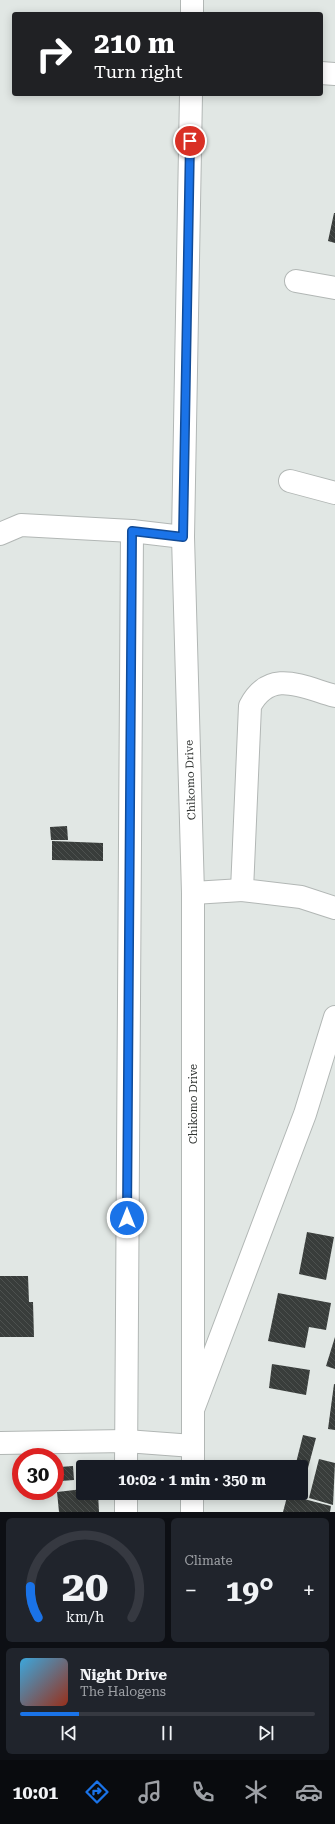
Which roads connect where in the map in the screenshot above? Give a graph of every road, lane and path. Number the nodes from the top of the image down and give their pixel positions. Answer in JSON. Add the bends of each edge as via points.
{"nodes":[{"id":1,"x":192,"y":0,"type":"edge"},
{"id":2,"x":192,"y":12,"type":"edge"},
{"id":3,"x":323,"y":73,"type":"edge"},
{"id":4,"x":335,"y":74,"type":"edge"},
{"id":5,"x":191,"y":96,"type":"edge"},
{"id":6,"x":296,"y":281,"type":"dead end"},
{"id":7,"x":335,"y":288,"type":"edge"},
{"id":8,"x":290,"y":481,"type":"dead end"},
{"id":9,"x":335,"y":492,"type":"edge"},
{"id":10,"x":132,"y":531,"type":"junction"},
{"id":11,"x":0,"y":534,"type":"edge"},
{"id":12,"x":183,"y":537,"type":"junction"},
{"id":13,"x":335,"y":696,"type":"edge"},
{"id":14,"x":242,"y":890,"type":"junction"},
{"id":15,"x":193,"y":893,"type":"junction"},
{"id":16,"x":335,"y":908,"type":"edge"},
{"id":17,"x":335,"y":1017,"type":"edge"},
{"id":18,"x":194,"y":1407,"type":"junction"},
{"id":19,"x":126,"y":1441,"type":"junction"},
{"id":20,"x":0,"y":1443,"type":"edge"},
{"id":21,"x":193,"y":1456,"type":"edge"},
{"id":22,"x":126,"y":1460,"type":"edge"},
{"id":23,"x":126,"y":1500,"type":"edge"},
{"id":24,"x":192,"y":1500,"type":"edge"},
{"id":25,"x":126,"y":1512,"type":"edge"},
{"id":26,"x":192,"y":1512,"type":"edge"}],
"edges":[{"from":1,"to":2,"type":"street"},
{"from":3,"to":4,"type":"street"},
{"from":5,"to":12,"type":"street","name":"Chikomo Drive"},
{"from":6,"to":7,"type":"street"},
{"from":8,"to":9,"type":"street"},
{"from":10,"to":11,"type":"street","via":[[21,525]]},
{"from":10,"to":12,"type":"street"},
{"from":10,"to":19,"type":"street"},
{"from":12,"to":15,"type":"street","name":"Chikomo Drive"},
{"from":13,"to":14,"type":"street","via":[[286,682],[273,683],[256,696],[250,706]]},
{"from":14,"to":15,"type":"street"},
{"from":14,"to":16,"type":"street","via":[[301,897]]},
{"from":15,"to":18,"type":"street","name":"Chikomo Drive"},
{"from":17,"to":18,"type":"street","via":[[305,1114]]},
{"from":18,"to":21,"type":"street","name":"Chikomo Drive"},
{"from":19,"to":20,"type":"street"},
{"from":19,"to":21,"type":"street"},
{"from":19,"to":22,"type":"street"},
{"from":23,"to":25,"type":"street"},
{"from":24,"to":26,"type":"street"}]}
